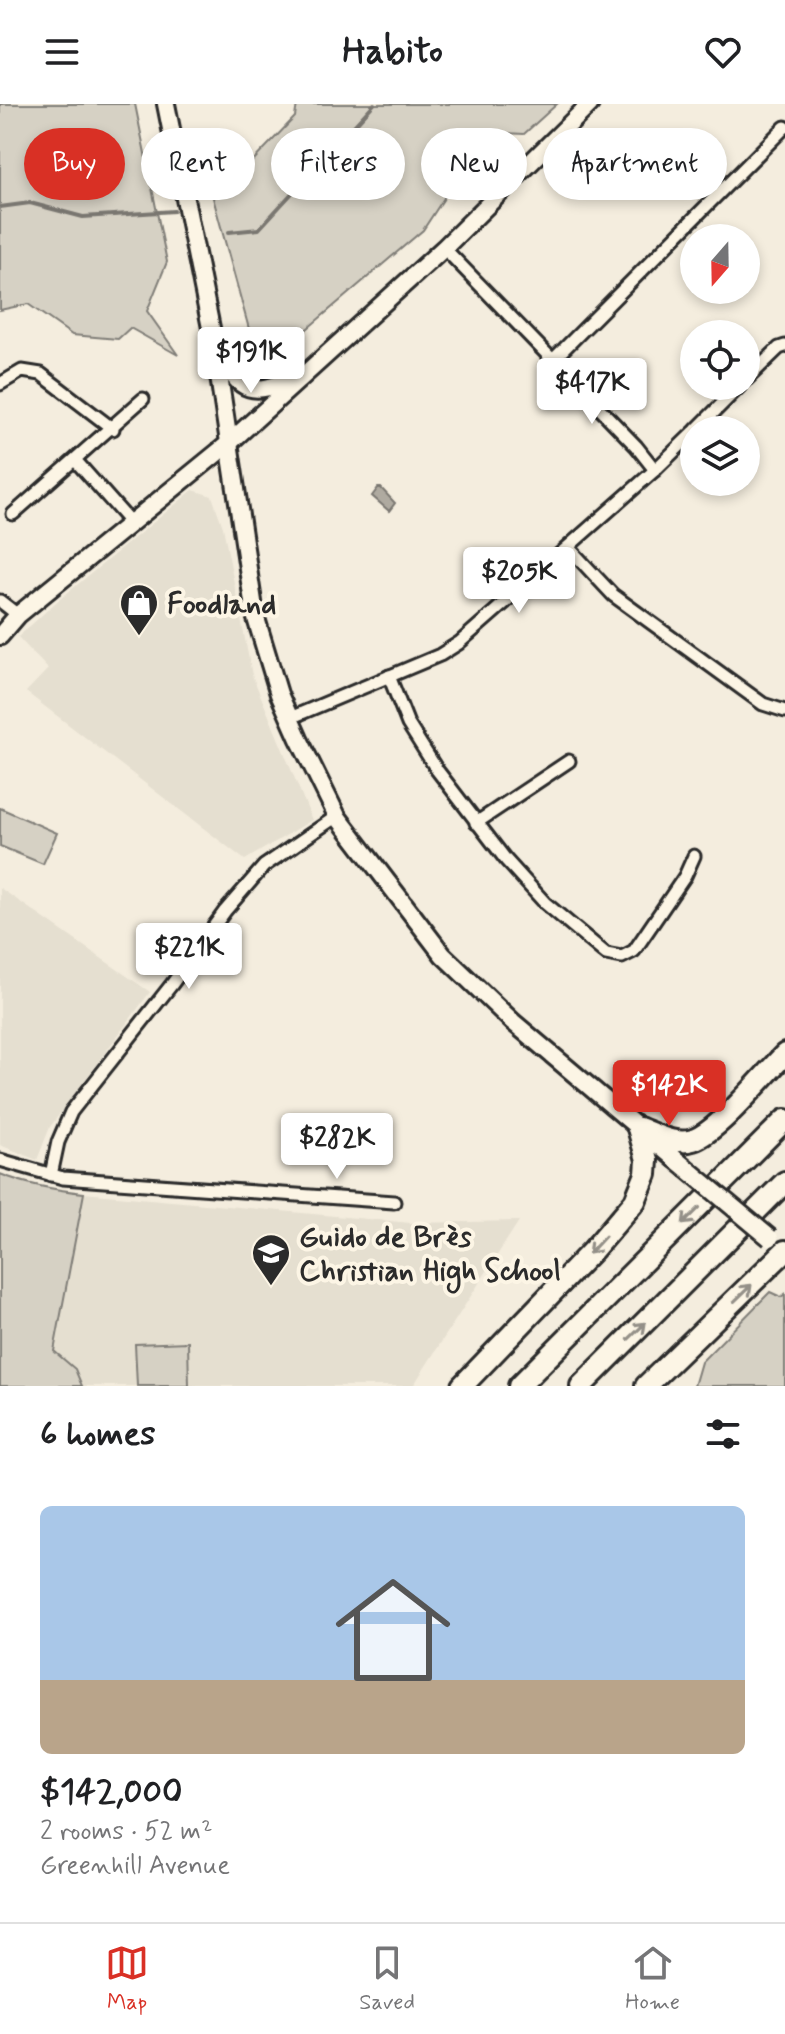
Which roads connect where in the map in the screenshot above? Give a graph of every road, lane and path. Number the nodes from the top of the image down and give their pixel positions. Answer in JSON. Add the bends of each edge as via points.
{"nodes":[{"id":1,"x":166,"y":104,"type":"edge"},
{"id":2,"x":590,"y":104,"type":"edge"},
{"id":3,"x":785,"y":127,"type":"edge"},
{"id":4,"x":444,"y":248,"type":"junction"},
{"id":5,"x":214,"y":343,"type":"junction"},
{"id":6,"x":785,"y":346,"type":"edge"},
{"id":7,"x":552,"y":361,"type":"junction"},
{"id":8,"x":760,"y":366,"type":"edge"},
{"id":9,"x":302,"y":376,"type":"junction"},
{"id":10,"x":0,"y":384,"type":"edge"},
{"id":11,"x":143,"y":399,"type":"dead end"},
{"id":12,"x":726,"y":400,"type":"edge"},
{"id":13,"x":710,"y":416,"type":"edge"},
{"id":14,"x":113,"y":429,"type":"junction"},
{"id":15,"x":228,"y":444,"type":"junction"},
{"id":16,"x":680,"y":446,"type":"edge"},
{"id":17,"x":75,"y":460,"type":"junction"},
{"id":18,"x":655,"y":470,"type":"junction"},
{"id":19,"x":13,"y":514,"type":"dead end"},
{"id":20,"x":130,"y":522,"type":"junction"},
{"id":21,"x":569,"y":548,"type":"junction"},
{"id":22,"x":0,"y":601,"type":"edge"},
{"id":23,"x":18,"y":615,"type":"junction"},
{"id":24,"x":0,"y":636,"type":"edge"},
{"id":25,"x":389,"y":676,"type":"junction"},
{"id":26,"x":785,"y":711,"type":"edge"},
{"id":27,"x":290,"y":718,"type":"junction"},
{"id":28,"x":569,"y":761,"type":"dead end"},
{"id":29,"x":337,"y":816,"type":"junction"},
{"id":30,"x":476,"y":823,"type":"junction"},
{"id":31,"x":694,"y":856,"type":"dead end"},
{"id":32,"x":785,"y":1054,"type":"edge"},
{"id":33,"x":785,"y":1120,"type":"edge"},
{"id":34,"x":638,"y":1128,"type":"junction"},
{"id":35,"x":0,"y":1160,"type":"edge"},
{"id":36,"x":51,"y":1175,"type":"junction"},
{"id":37,"x":785,"y":1182,"type":"edge"},
{"id":38,"x":394,"y":1202,"type":"dead end"},
{"id":39,"x":780,"y":1247,"type":"edge"},
{"id":40,"x":462,"y":1386,"type":"edge"},
{"id":41,"x":519,"y":1386,"type":"edge"},
{"id":42,"x":581,"y":1386,"type":"edge"},
{"id":43,"x":646,"y":1386,"type":"edge"}],
"edges":[{"from":1,"to":5,"type":"street"},
{"from":2,"to":4,"type":"street"},
{"from":3,"to":7,"type":"street"},
{"from":4,"to":7,"type":"street"},
{"from":4,"to":9,"type":"street"},
{"from":5,"to":9,"type":"street","via":[[238,384],[250,389]]},
{"from":5,"to":15,"type":"street"},
{"from":6,"to":8,"type":"street"},
{"from":7,"to":18,"type":"street"},
{"from":9,"to":15,"type":"street"},
{"from":10,"to":14,"type":"street","via":[[22,371],[41,374]]},
{"from":11,"to":14,"type":"street"},
{"from":12,"to":13,"type":"street"},
{"from":14,"to":17,"type":"street"},
{"from":15,"to":20,"type":"street"},
{"from":15,"to":27,"type":"street","via":[[255,615]]},
{"from":16,"to":18,"type":"street"},
{"from":17,"to":19,"type":"street"},
{"from":17,"to":20,"type":"street"},
{"from":18,"to":21,"type":"street"},
{"from":20,"to":23,"type":"street"},
{"from":21,"to":25,"type":"street","via":[[459,643]]},
{"from":21,"to":26,"type":"street","via":[[613,595],[763,704]]},
{"from":22,"to":23,"type":"street"},
{"from":23,"to":24,"type":"street"},
{"from":25,"to":27,"type":"street"},
{"from":25,"to":30,"type":"street","via":[[408,724]]},
{"from":27,"to":29,"type":"street"},
{"from":28,"to":30,"type":"street"},
{"from":29,"to":34,"type":"street","via":[[443,955]]},
{"from":29,"to":36,"type":"street","via":[[264,866],[225,911],[71,1112]]},
{"from":30,"to":31,"type":"street","via":[[545,903],[606,954],[622,957],[634,951]]},
{"from":32,"to":34,"type":"highway","via":[[692,1141],[674,1141]]},
{"from":33,"to":41,"type":"highway","one_way":true},
{"from":34,"to":39,"type":"street","bridge":true},
{"from":34,"to":40,"type":"highway","one_way":true,"via":[[647,1160],[635,1201]]},
{"from":35,"to":36,"type":"street"},
{"from":36,"to":38,"type":"street"},
{"from":42,"to":37,"type":"highway","one_way":true},
{"from":43,"to":39,"type":"highway","one_way":true}]}
